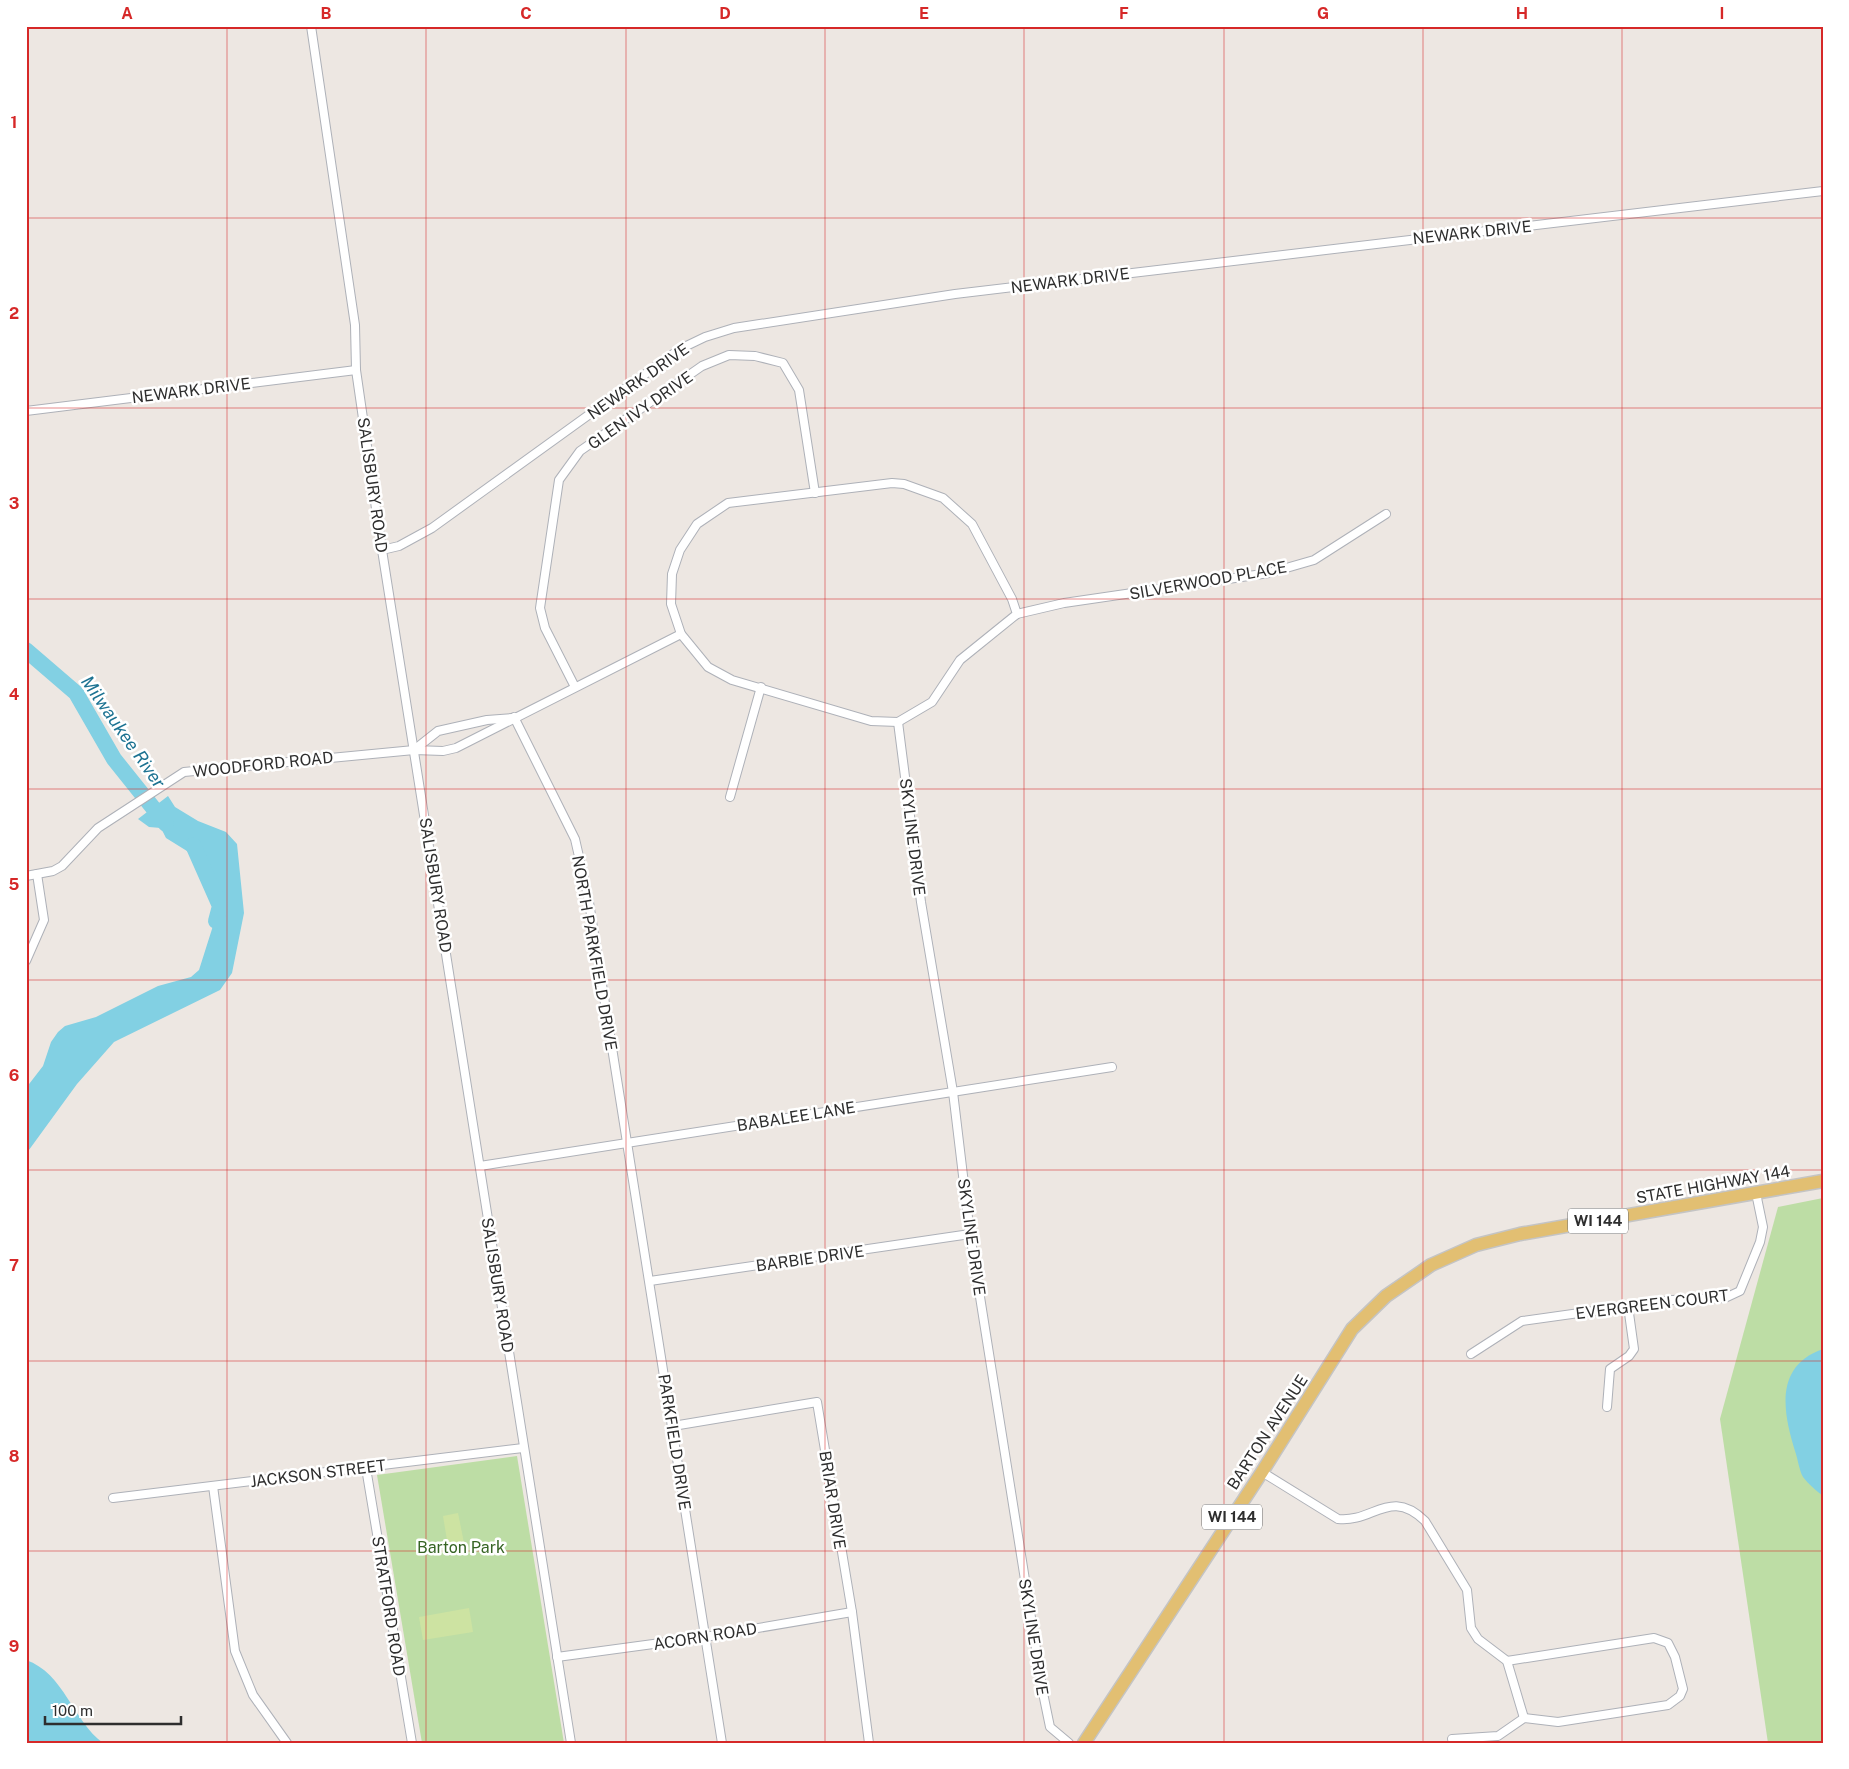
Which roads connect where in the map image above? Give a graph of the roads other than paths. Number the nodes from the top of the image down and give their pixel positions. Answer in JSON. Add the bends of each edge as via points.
{"nodes":[{"id":1,"x":311,"y":26,"type":"edge"},
{"id":2,"x":1823,"y":191,"type":"edge"},
{"id":3,"x":356,"y":370,"type":"junction"},
{"id":4,"x":26,"y":411,"type":"edge"},
{"id":5,"x":815,"y":492,"type":"junction"},
{"id":6,"x":1386,"y":514,"type":"dead end"},
{"id":7,"x":382,"y":550,"type":"junction"},
{"id":8,"x":1017,"y":614,"type":"junction"},
{"id":9,"x":682,"y":634,"type":"junction"},
{"id":10,"x":575,"y":687,"type":"junction"},
{"id":11,"x":761,"y":688,"type":"junction"},
{"id":12,"x":514,"y":718,"type":"junction"},
{"id":13,"x":898,"y":722,"type":"junction"},
{"id":14,"x":414,"y":750,"type":"junction"},
{"id":15,"x":730,"y":797,"type":"dead end"},
{"id":16,"x":37,"y":874,"type":"junction"},
{"id":17,"x":26,"y":876,"type":"edge"},
{"id":18,"x":26,"y":961,"type":"edge"},
{"id":19,"x":1112,"y":1067,"type":"dead end"},
{"id":20,"x":953,"y":1092,"type":"junction"},
{"id":21,"x":628,"y":1142,"type":"junction"},
{"id":22,"x":480,"y":1166,"type":"junction"},
{"id":23,"x":1823,"y":1181,"type":"edge"},
{"id":24,"x":1756,"y":1193,"type":"junction"},
{"id":25,"x":970,"y":1234,"type":"junction"},
{"id":26,"x":650,"y":1281,"type":"junction"},
{"id":27,"x":1386,"y":1296,"type":"joint"},
{"id":28,"x":1628,"y":1306,"type":"junction"},
{"id":29,"x":1471,"y":1354,"type":"dead end"},
{"id":30,"x":1607,"y":1407,"type":"dead end"},
{"id":31,"x":673,"y":1426,"type":"junction"},
{"id":32,"x":523,"y":1448,"type":"junction"},
{"id":33,"x":366,"y":1468,"type":"junction"},
{"id":34,"x":1262,"y":1472,"type":"junction"},
{"id":35,"x":213,"y":1486,"type":"junction"},
{"id":36,"x":114,"y":1498,"type":"dead end"},
{"id":37,"x":852,"y":1612,"type":"junction"},
{"id":38,"x":705,"y":1637,"type":"junction"},
{"id":39,"x":557,"y":1657,"type":"junction"},
{"id":40,"x":1507,"y":1661,"type":"junction"},
{"id":41,"x":1524,"y":1718,"type":"junction"},
{"id":42,"x":1452,"y":1739,"type":"dead end"},
{"id":43,"x":287,"y":1743,"type":"edge"},
{"id":44,"x":412,"y":1743,"type":"edge"},
{"id":45,"x":571,"y":1743,"type":"edge"},
{"id":46,"x":722,"y":1743,"type":"edge"},
{"id":47,"x":869,"y":1743,"type":"edge"},
{"id":48,"x":1070,"y":1743,"type":"edge"},
{"id":49,"x":1084,"y":1743,"type":"edge"}],
"edges":[{"from":1,"to":3,"type":"street","name":"SALISBURY ROAD","via":[[356,325]]},
{"from":2,"to":7,"type":"street","name":"NEWARK DRIVE","via":[[955,294],[734,328],[680,349],[432,528],[399,546]]},
{"from":3,"to":4,"type":"street","name":"NEWARK DRIVE"},
{"from":3,"to":7,"type":"street","name":"SALISBURY ROAD"},
{"from":5,"to":8,"type":"street","via":[[898,484],[944,498],[972,524]]},
{"from":5,"to":9,"type":"street","via":[[728,503],[697,524],[680,550],[672,574],[671,604]]},
{"from":5,"to":10,"type":"street","name":"GLEN IVY DRIVE","via":[[798,390],[783,363],[755,356],[729,356],[702,366],[580,451],[558,480],[540,608],[544,628]]},
{"from":6,"to":8,"type":"street","name":"SILVERWOOD PLACE","via":[[1314,560],[1269,573],[1064,603]]},
{"from":7,"to":14,"type":"street","name":"SALISBURY ROAD"},
{"from":8,"to":13,"type":"street","via":[[960,660],[932,702]]},
{"from":9,"to":10,"type":"street","name":"WOODFORD ROAD"},
{"from":9,"to":11,"type":"street","via":[[708,667],[732,680]]},
{"from":10,"to":12,"type":"street","name":"WOODFORD ROAD"},
{"from":11,"to":13,"type":"street","via":[[871,722]]},
{"from":11,"to":15,"type":"street"},
{"from":12,"to":14,"type":"street","name":"WOODFORD ROAD","via":[[456,748]]},
{"from":12,"to":14,"type":"street","name":"WOODFORD ROAD","via":[[487,720],[438,731]]},
{"from":12,"to":21,"type":"street","name":"NORTH PARKFIELD DRIVE","via":[[575,839],[588,896]]},
{"from":13,"to":20,"type":"street","name":"SKYLINE DRIVE","via":[[921,902]]},
{"from":14,"to":16,"type":"street","name":"WOODFORD ROAD","via":[[184,772],[98,828],[62,866]]},
{"from":14,"to":22,"type":"street","name":"SALISBURY ROAD"},
{"from":16,"to":17,"type":"street","name":"WOODFORD ROAD"},
{"from":16,"to":18,"type":"street","via":[[44,920]]},
{"from":19,"to":20,"type":"street","name":"BABALEE LANE"},
{"from":20,"to":21,"type":"street","name":"BABALEE LANE"},
{"from":20,"to":25,"type":"street","name":"SKYLINE DRIVE"},
{"from":21,"to":22,"type":"street","name":"BABALEE LANE"},
{"from":21,"to":26,"type":"street","name":"PARKFIELD DRIVE"},
{"from":22,"to":32,"type":"street","name":"SALISBURY ROAD"},
{"from":23,"to":24,"type":"main road","name":"STATE HIGHWAY 144","number":"WI 144"},
{"from":24,"to":27,"type":"main road","name":"STATE HIGHWAY 144","number":"WI 144","via":[[1476,1244],[1430,1266]]},
{"from":24,"to":28,"type":"street","name":"EVERGREEN COURT","via":[[1763,1227],[1740,1291],[1725,1298]]},
{"from":25,"to":26,"type":"street","name":"BARBIE DRIVE"},
{"from":25,"to":48,"type":"street","name":"SKYLINE DRIVE","via":[[1043,1693],[1050,1727]]},
{"from":26,"to":31,"type":"street","name":"PARKFIELD DRIVE"},
{"from":27,"to":34,"type":"main road","name":"BARTON AVENUE","number":"WI 144","via":[[1352,1329]]},
{"from":28,"to":29,"type":"street","name":"EVERGREEN COURT","via":[[1522,1321]]},
{"from":28,"to":30,"type":"street","via":[[1634,1349],[1610,1369]]},
{"from":31,"to":37,"type":"street","name":"BRIAR DRIVE","via":[[817,1402]]},
{"from":31,"to":38,"type":"street","name":"PARKFIELD DRIVE"},
{"from":32,"to":33,"type":"street","name":"JACKSON STREET"},
{"from":32,"to":39,"type":"street","name":"SALISBURY ROAD"},
{"from":33,"to":35,"type":"street","name":"JACKSON STREET"},
{"from":33,"to":44,"type":"street","name":"STRATFORD ROAD"},
{"from":34,"to":40,"type":"street","via":[[1338,1519],[1351,1520],[1397,1505],[1416,1512],[1425,1521],[1467,1590],[1471,1628],[1478,1639]]},
{"from":34,"to":49,"type":"main road","name":"BARTON AVENUE","number":"WI 144"},
{"from":35,"to":36,"type":"street","name":"JACKSON STREET"},
{"from":35,"to":43,"type":"street","via":[[235,1651],[253,1695]]},
{"from":37,"to":38,"type":"street","name":"ACORN ROAD"},
{"from":37,"to":47,"type":"street","name":"BRIAR DRIVE"},
{"from":38,"to":39,"type":"street","name":"ACORN ROAD"},
{"from":38,"to":46,"type":"street","name":"PARKFIELD DRIVE"},
{"from":39,"to":45,"type":"street","name":"SALISBURY ROAD"},
{"from":40,"to":41,"type":"street"},
{"from":40,"to":41,"type":"street","via":[[1654,1638],[1668,1643],[1675,1657],[1683,1689],[1680,1696],[1668,1705],[1558,1722]]},
{"from":41,"to":42,"type":"street","via":[[1498,1736]]}]}
